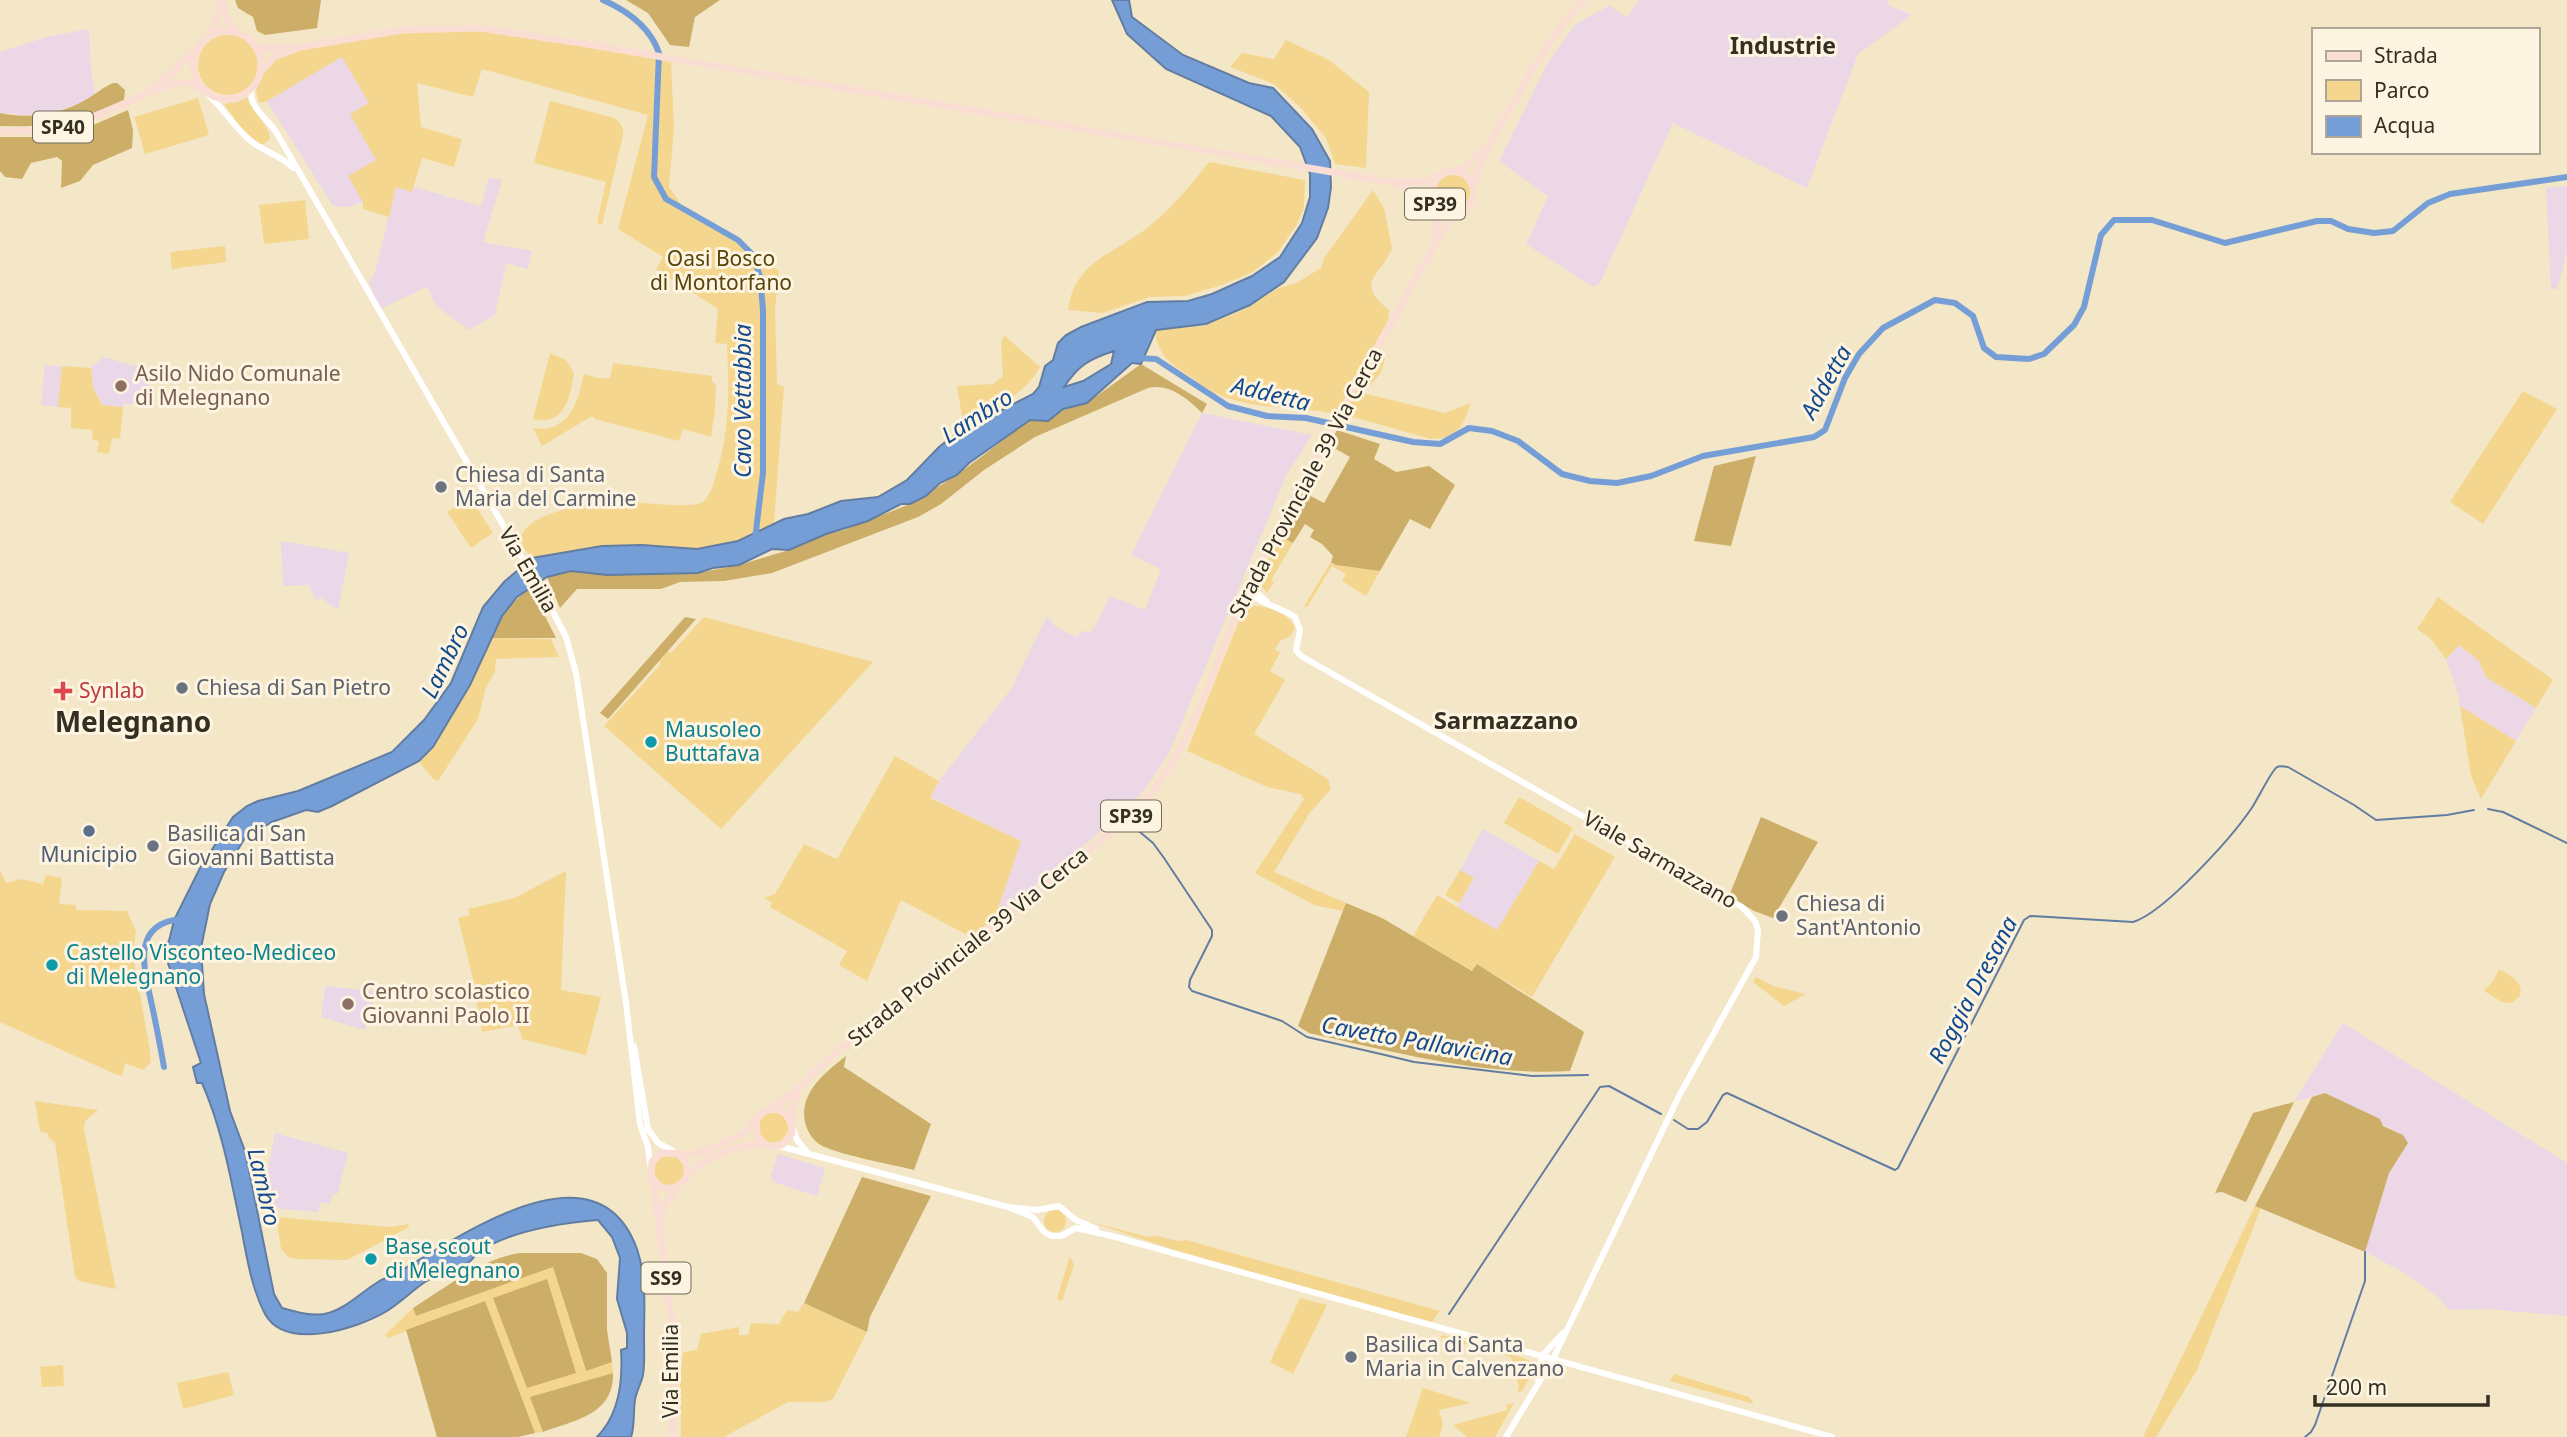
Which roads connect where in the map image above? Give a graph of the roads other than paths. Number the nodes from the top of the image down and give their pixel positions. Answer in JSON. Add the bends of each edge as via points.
{"nodes":[{"id":1,"x":221,"y":0,"type":"edge"},
{"id":2,"x":1585,"y":0,"type":"edge"},
{"id":3,"x":239,"y":33,"type":"junction"},
{"id":4,"x":208,"y":37,"type":"junction"},
{"id":5,"x":200,"y":43,"type":"junction"},
{"id":6,"x":254,"y":44,"type":"junction"},
{"id":7,"x":302,"y":47,"type":"junction"},
{"id":8,"x":260,"y":73,"type":"junction"},
{"id":9,"x":252,"y":88,"type":"junction"},
{"id":10,"x":206,"y":93,"type":"junction"},
{"id":11,"x":136,"y":99,"type":"junction"},
{"id":12,"x":1498,"y":131,"type":"junction"},
{"id":13,"x":0,"y":132,"type":"edge"},
{"id":14,"x":1456,"y":171,"type":"junction"},
{"id":15,"x":1439,"y":176,"type":"junction"},
{"id":16,"x":1390,"y":182,"type":"junction"},
{"id":17,"x":304,"y":183,"type":"junction"},
{"id":18,"x":1474,"y":186,"type":"junction"},
{"id":19,"x":1434,"y":202,"type":"junction"},
{"id":20,"x":1458,"y":213,"type":"junction"},
{"id":21,"x":1430,"y":253,"type":"junction"},
{"id":22,"x":1246,"y":591,"type":"junction"},
{"id":23,"x":626,"y":1003,"type":"junction"},
{"id":24,"x":800,"y":1087,"type":"junction"},
{"id":25,"x":771,"y":1109,"type":"junction"},
{"id":26,"x":758,"y":1117,"type":"junction"},
{"id":27,"x":793,"y":1125,"type":"junction"},
{"id":28,"x":768,"y":1146,"type":"junction"},
{"id":29,"x":779,"y":1146,"type":"junction"},
{"id":30,"x":674,"y":1152,"type":"junction"},
{"id":31,"x":811,"y":1153,"type":"junction"},
{"id":32,"x":650,"y":1167,"type":"junction"},
{"id":33,"x":653,"y":1180,"type":"junction"},
{"id":34,"x":682,"y":1183,"type":"junction"},
{"id":35,"x":1007,"y":1207,"type":"junction"},
{"id":36,"x":1047,"y":1208,"type":"junction"},
{"id":37,"x":1069,"y":1213,"type":"junction"},
{"id":38,"x":660,"y":1221,"type":"junction"},
{"id":39,"x":1040,"y":1224,"type":"junction"},
{"id":40,"x":1067,"y":1232,"type":"junction"},
{"id":41,"x":1112,"y":1236,"type":"junction"},
{"id":42,"x":1564,"y":1332,"type":"junction"},
{"id":43,"x":1542,"y":1356,"type":"junction"},
{"id":44,"x":1553,"y":1359,"type":"junction"},
{"id":45,"x":1536,"y":1385,"type":"junction"},
{"id":46,"x":672,"y":1437,"type":"edge"},
{"id":47,"x":1506,"y":1437,"type":"edge"},
{"id":48,"x":1832,"y":1437,"type":"edge"}],
"edges":[{"from":1,"to":3,"type":"main road","via":[[228,22]]},
{"from":1,"to":4,"type":"main road"},
{"from":2,"to":12,"type":"main road","name":"Strada Provinciale 39 Via Cerca","number":"SP39","via":[[1553,38]]},
{"from":3,"to":4,"type":"main road","via":[[223,31]]},
{"from":3,"to":6,"type":"main road"},
{"from":4,"to":5,"type":"main road"},
{"from":5,"to":10,"type":"main road","via":[[192,69]]},
{"from":5,"to":11,"type":"main road","number":"SP40","via":[[175,70]]},
{"from":6,"to":7,"type":"main road","via":[[261,48]]},
{"from":6,"to":8,"type":"main road"},
{"from":7,"to":8,"type":"main road","via":[[274,57]]},
{"from":7,"to":16,"type":"main road","via":[[402,30],[480,28]]},
{"from":8,"to":9,"type":"main road"},
{"from":9,"to":10,"type":"main road","via":[[229,100]]},
{"from":9,"to":17,"type":"street","name":"Via Emilia","via":[[254,104],[275,130]]},
{"from":10,"to":11,"type":"main road","number":"SP40","via":[[175,82]]},
{"from":10,"to":17,"type":"street","name":"Via Emilia","via":[[248,139],[284,160]]},
{"from":11,"to":13,"type":"main road","number":"SP40","via":[[74,125]]},
{"from":12,"to":14,"type":"main road","name":"Strada Provinciale 39 Via Cerca","number":"SP39"},
{"from":12,"to":18,"type":"main road","name":"Strada Provinciale 39 Via Cerca","number":"SP39"},
{"from":14,"to":15,"type":"main road","name":"Strada Provinciale 39 Via Cerca","number":"SP39"},
{"from":14,"to":18,"type":"main road","number":"SP39"},
{"from":15,"to":16,"type":"main road","via":[[1423,182]]},
{"from":15,"to":19,"type":"main road","name":"Strada Provinciale 39 Via Cerca","number":"SP39","via":[[1432,187]]},
{"from":16,"to":19,"type":"main road"},
{"from":17,"to":23,"type":"street","name":"Via Emilia","via":[[523,560],[575,663]]},
{"from":18,"to":20,"type":"main road","name":"Strada Provinciale 39 Via Cerca","number":"SP39","via":[[1470,206]]},
{"from":19,"to":20,"type":"main road","number":"SP39","via":[[1448,213]]},
{"from":19,"to":21,"type":"main road","name":"Strada Provinciale 39 Via Cerca","number":"SP39","via":[[1437,226]]},
{"from":20,"to":21,"type":"main road","name":"Strada Provinciale 39 Via Cerca","number":"SP39"},
{"from":21,"to":22,"type":"main road","name":"Strada Provinciale 39 Via Cerca","number":"SP39"},
{"from":22,"to":24,"type":"main road","name":"Strada Provinciale 39 Via Cerca","number":"SP39","via":[[1185,741],[1144,803]]},
{"from":22,"to":42,"type":"street","name":"Viale Sarmazzano","via":[[1256,592],[1298,621],[1296,650],[1301,656],[1734,902],[1755,921],[1756,957],[1679,1096]]},
{"from":23,"to":30,"type":"street","name":"Via Emilia","via":[[646,1124],[654,1139]]},
{"from":23,"to":32,"type":"street","name":"Via Emilia","via":[[640,1124]]},
{"from":24,"to":25,"type":"main road","name":"Strada Provinciale 39 Via Cerca","number":"SP39"},
{"from":24,"to":27,"type":"main road","via":[[792,1109]]},
{"from":25,"to":26,"type":"main road","name":"Strada Provinciale 39 Via Cerca","number":"SP39"},
{"from":25,"to":27,"type":"main road","via":[[785,1112]]},
{"from":26,"to":28,"type":"main road","via":[[755,1132]]},
{"from":26,"to":30,"type":"main road","name":"Strada Provinciale 39 Via Cerca","number":"SP39","via":[[744,1133],[713,1148],[692,1154]]},
{"from":27,"to":29,"type":"main road","via":[[789,1140]]},
{"from":27,"to":31,"type":"street","via":[[798,1142]]},
{"from":28,"to":29,"type":"main road"},
{"from":28,"to":34,"type":"main road","via":[[745,1146],[720,1155],[699,1165]]},
{"from":29,"to":31,"type":"street"},
{"from":30,"to":32,"type":"main road","name":"Strada Provinciale 39 Via Cerca","number":"SP39","via":[[657,1155]]},
{"from":30,"to":34,"type":"main road","via":[[687,1164]]},
{"from":31,"to":35,"type":"street"},
{"from":32,"to":33,"type":"main road"},
{"from":33,"to":34,"type":"main road","via":[[665,1189]]},
{"from":33,"to":38,"type":"main road","name":"Via Emilia","number":"SS9"},
{"from":34,"to":38,"type":"main road","via":[[667,1200]]},
{"from":35,"to":36,"type":"street"},
{"from":35,"to":39,"type":"street"},
{"from":36,"to":37,"type":"street","via":[[1060,1206]]},
{"from":36,"to":39,"type":"street"},
{"from":37,"to":40,"type":"street"},
{"from":37,"to":41,"type":"street"},
{"from":38,"to":46,"type":"main road","name":"Via Emilia","number":"SS9","via":[[672,1323]]},
{"from":39,"to":40,"type":"street","via":[[1053,1236]]},
{"from":40,"to":41,"type":"street","via":[[1078,1228]]},
{"from":41,"to":43,"type":"street"},
{"from":42,"to":43,"type":"street"},
{"from":42,"to":44,"type":"street"},
{"from":43,"to":44,"type":"street"},
{"from":43,"to":45,"type":"street"},
{"from":44,"to":45,"type":"street"},
{"from":44,"to":48,"type":"street"},
{"from":45,"to":47,"type":"street"}]}
